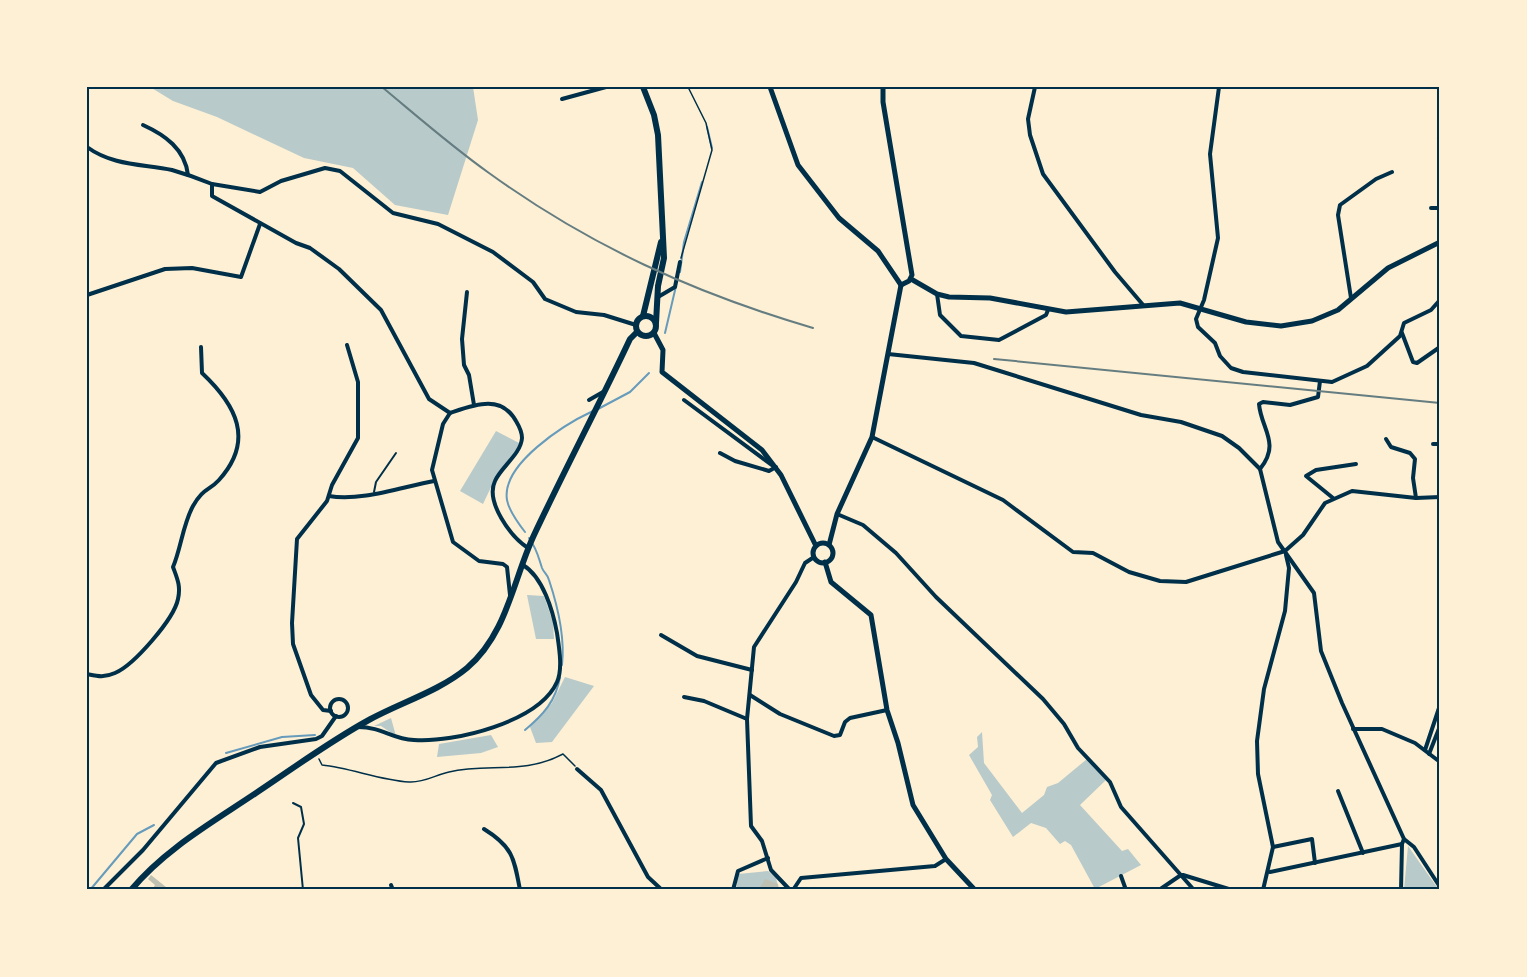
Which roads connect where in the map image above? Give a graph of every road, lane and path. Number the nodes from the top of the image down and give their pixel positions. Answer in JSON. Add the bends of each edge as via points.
{"nodes":[{"id":1,"x":606,"y":87,"type":"edge"},
{"id":2,"x":643,"y":87,"type":"edge"},
{"id":3,"x":688,"y":87,"type":"edge"},
{"id":4,"x":770,"y":87,"type":"edge"},
{"id":5,"x":883,"y":87,"type":"edge"},
{"id":6,"x":1035,"y":87,"type":"edge"},
{"id":7,"x":1219,"y":87,"type":"edge"},
{"id":8,"x":562,"y":99,"type":"dead end"},
{"id":9,"x":143,"y":125,"type":"dead end"},
{"id":10,"x":87,"y":147,"type":"edge"},
{"id":11,"x":1392,"y":172,"type":"dead end"},
{"id":12,"x":188,"y":175,"type":"junction"},
{"id":13,"x":213,"y":184,"type":"junction"},
{"id":14,"x":1431,"y":208,"type":"dead end"},
{"id":15,"x":1440,"y":208,"type":"edge"},
{"id":16,"x":260,"y":224,"type":"junction"},
{"id":17,"x":663,"y":235,"type":"junction"},
{"id":18,"x":1440,"y":242,"type":"edge"},
{"id":19,"x":681,"y":262,"type":"joint"},
{"id":20,"x":911,"y":279,"type":"junction"},
{"id":21,"x":901,"y":285,"type":"junction"},
{"id":22,"x":467,"y":292,"type":"dead end"},
{"id":23,"x":87,"y":294,"type":"edge"},
{"id":24,"x":937,"y":294,"type":"junction"},
{"id":25,"x":657,"y":297,"type":"junction"},
{"id":26,"x":1351,"y":298,"type":"junction"},
{"id":27,"x":1439,"y":301,"type":"edge"},
{"id":28,"x":1144,"y":306,"type":"junction"},
{"id":29,"x":1201,"y":308,"type":"junction"},
{"id":30,"x":1048,"y":310,"type":"junction"},
{"id":31,"x":643,"y":316,"type":"junction"},
{"id":32,"x":656,"y":324,"type":"junction"},
{"id":33,"x":636,"y":325,"type":"junction"},
{"id":34,"x":637,"y":332,"type":"junction"},
{"id":35,"x":1402,"y":332,"type":"junction"},
{"id":36,"x":654,"y":333,"type":"junction"},
{"id":37,"x":347,"y":345,"type":"dead end"},
{"id":38,"x":1440,"y":346,"type":"edge"},
{"id":39,"x":201,"y":347,"type":"dead end"},
{"id":40,"x":888,"y":354,"type":"junction"},
{"id":41,"x":1320,"y":382,"type":"junction"},
{"id":42,"x":605,"y":393,"type":"junction"},
{"id":43,"x":589,"y":400,"type":"dead end"},
{"id":44,"x":684,"y":400,"type":"dead end"},
{"id":45,"x":474,"y":405,"type":"junction"},
{"id":46,"x":450,"y":413,"type":"junction"},
{"id":47,"x":872,"y":437,"type":"junction"},
{"id":48,"x":1386,"y":439,"type":"dead end"},
{"id":49,"x":1433,"y":444,"type":"dead end"},
{"id":50,"x":1440,"y":444,"type":"edge"},
{"id":51,"x":396,"y":453,"type":"dead end"},
{"id":52,"x":720,"y":453,"type":"dead end"},
{"id":53,"x":1356,"y":464,"type":"dead end"},
{"id":54,"x":776,"y":467,"type":"junction"},
{"id":55,"x":1260,"y":469,"type":"junction"},
{"id":56,"x":434,"y":481,"type":"junction"},
{"id":57,"x":374,"y":492,"type":"junction"},
{"id":58,"x":329,"y":496,"type":"junction"},
{"id":59,"x":1440,"y":497,"type":"edge"},
{"id":60,"x":1333,"y":498,"type":"junction"},
{"id":61,"x":1416,"y":498,"type":"junction"},
{"id":62,"x":837,"y":514,"type":"junction"},
{"id":63,"x":828,"y":545,"type":"junction"},
{"id":64,"x":816,"y":546,"type":"junction"},
{"id":65,"x":528,"y":548,"type":"junction"},
{"id":66,"x":1285,"y":551,"type":"junction"},
{"id":67,"x":814,"y":557,"type":"junction"},
{"id":68,"x":825,"y":562,"type":"junction"},
{"id":69,"x":523,"y":565,"type":"junction"},
{"id":70,"x":511,"y":598,"type":"junction"},
{"id":71,"x":661,"y":635,"type":"dead end"},
{"id":72,"x":752,"y":670,"type":"junction"},
{"id":73,"x":87,"y":674,"type":"edge"},
{"id":74,"x":750,"y":695,"type":"junction"},
{"id":75,"x":684,"y":697,"type":"dead end"},
{"id":76,"x":1440,"y":705,"type":"edge"},
{"id":77,"x":887,"y":710,"type":"junction"},
{"id":78,"x":331,"y":711,"type":"junction"},
{"id":79,"x":336,"y":716,"type":"junction"},
{"id":80,"x":747,"y":719,"type":"junction"},
{"id":81,"x":1440,"y":726,"type":"edge"},
{"id":82,"x":357,"y":727,"type":"junction"},
{"id":83,"x":1353,"y":729,"type":"junction"},
{"id":84,"x":1425,"y":750,"type":"junction"},
{"id":85,"x":316,"y":754,"type":"junction"},
{"id":86,"x":1429,"y":754,"type":"junction"},
{"id":87,"x":1440,"y":762,"type":"edge"},
{"id":88,"x":577,"y":769,"type":"joint"},
{"id":89,"x":1338,"y":791,"type":"dead end"},
{"id":90,"x":292,"y":803,"type":"dead end"},
{"id":91,"x":483,"y":829,"type":"dead end"},
{"id":92,"x":1403,"y":841,"type":"junction"},
{"id":93,"x":1273,"y":847,"type":"junction"},
{"id":94,"x":1363,"y":853,"type":"junction"},
{"id":95,"x":768,"y":858,"type":"junction"},
{"id":96,"x":946,"y":860,"type":"junction"},
{"id":97,"x":1315,"y":863,"type":"junction"},
{"id":98,"x":1270,"y":872,"type":"junction"},
{"id":99,"x":1182,"y":875,"type":"junction"},
{"id":100,"x":1121,"y":876,"type":"dead end"},
{"id":101,"x":1197,"y":879,"type":"junction"},
{"id":102,"x":391,"y":885,"type":"dead end"},
{"id":103,"x":1440,"y":887,"type":"edge"},
{"id":104,"x":103,"y":890,"type":"edge"},
{"id":105,"x":131,"y":890,"type":"edge"},
{"id":106,"x":303,"y":890,"type":"edge"},
{"id":107,"x":393,"y":890,"type":"edge"},
{"id":108,"x":520,"y":890,"type":"edge"},
{"id":109,"x":663,"y":890,"type":"edge"},
{"id":110,"x":734,"y":890,"type":"edge"},
{"id":111,"x":792,"y":890,"type":"edge"},
{"id":112,"x":975,"y":890,"type":"edge"},
{"id":113,"x":1126,"y":890,"type":"edge"},
{"id":114,"x":1159,"y":890,"type":"edge"},
{"id":115,"x":1194,"y":890,"type":"edge"},
{"id":116,"x":1232,"y":890,"type":"edge"},
{"id":117,"x":1263,"y":890,"type":"edge"},
{"id":118,"x":1401,"y":890,"type":"edge"}],
"edges":[{"from":1,"to":8,"type":"street"},
{"from":2,"to":17,"type":"main road","via":[[658,135]]},
{"from":3,"to":19,"type":"path","via":[[706,123],[712,150]]},
{"from":4,"to":21,"type":"street","via":[[798,165],[839,218],[878,251]]},
{"from":5,"to":20,"type":"street"},
{"from":6,"to":28,"type":"street","via":[[1028,119],[1042,174]]},
{"from":7,"to":29,"type":"street","via":[[1210,154],[1218,238]]},
{"from":9,"to":12,"type":"street","via":[[164,136],[180,152]]},
{"from":10,"to":12,"type":"street","via":[[126,164]]},
{"from":11,"to":26,"type":"street","via":[[1340,205],[1338,215]]},
{"from":12,"to":13,"type":"street"},
{"from":13,"to":16,"type":"street","via":[[212,196]]},
{"from":13,"to":33,"type":"street","via":[[260,192],[281,181],[325,168],[340,171],[393,213],[438,224],[494,252],[532,282],[545,299],[576,312]]},
{"from":14,"to":15,"type":"street"},
{"from":16,"to":23,"type":"street","via":[[241,277],[192,268],[165,269]]},
{"from":16,"to":46,"type":"street","via":[[309,248],[339,269],[381,310],[429,399]]},
{"from":17,"to":25,"type":"main road","via":[[664,266]]},
{"from":17,"to":31,"type":"main road"},
{"from":18,"to":26,"type":"street","via":[[1388,268]]},
{"from":19,"to":25,"type":"street","via":[[675,287]]},
{"from":20,"to":21,"type":"street"},
{"from":20,"to":24,"type":"street"},
{"from":21,"to":40,"type":"street"},
{"from":22,"to":45,"type":"street","via":[[462,339]]},
{"from":24,"to":30,"type":"street","via":[[990,298]]},
{"from":24,"to":30,"type":"street","via":[[940,315],[961,336],[999,340],[1046,315]]},
{"from":25,"to":32,"type":"main road"},
{"from":26,"to":29,"type":"street","via":[[1322,317],[1281,326],[1246,322]]},
{"from":27,"to":35,"type":"street","via":[[1431,310],[1404,323]]},
{"from":28,"to":29,"type":"street","via":[[1180,303]]},
{"from":28,"to":30,"type":"street","via":[[1075,312]]},
{"from":29,"to":41,"type":"street","via":[[1196,319],[1198,327],[1232,368]]},
{"from":31,"to":32,"type":"main road","via":[[650,316]]},
{"from":31,"to":33,"type":"main road"},
{"from":32,"to":36,"type":"main road"},
{"from":33,"to":34,"type":"main road"},
{"from":34,"to":36,"type":"main road","via":[[645,337]]},
{"from":34,"to":42,"type":"main road"},
{"from":35,"to":38,"type":"street","via":[[1413,362]]},
{"from":35,"to":41,"type":"street","via":[[1367,366],[1345,378]]},
{"from":36,"to":54,"type":"street","via":[[663,350],[660,366],[665,375],[762,450]]},
{"from":37,"to":58,"type":"street","via":[[358,382],[360,430]]},
{"from":39,"to":73,"type":"street","via":[[202,373],[224,394],[238,423],[238,450],[219,481],[203,490],[192,508],[172,567],[180,585],[172,615],[129,665],[102,677]]},
{"from":40,"to":47,"type":"street"},
{"from":40,"to":55,"type":"street","via":[[975,363],[1141,415],[1181,422],[1222,436]]},
{"from":41,"to":55,"type":"street","via":[[1318,395],[1290,405],[1259,404],[1269,436],[1266,461]]},
{"from":42,"to":43,"type":"street"},
{"from":42,"to":65,"type":"main road"},
{"from":44,"to":54,"type":"street"},
{"from":45,"to":46,"type":"street"},
{"from":45,"to":65,"type":"street","via":[[503,406],[511,412],[521,432],[520,444],[493,483],[494,501],[500,516]]},
{"from":46,"to":56,"type":"street","via":[[436,448]]},
{"from":47,"to":62,"type":"street"},
{"from":47,"to":66,"type":"street","via":[[1003,500],[1073,552],[1093,553],[1129,572],[1160,582],[1186,582]]},
{"from":48,"to":61,"type":"street","via":[[1391,447],[1410,453],[1415,459]]},
{"from":49,"to":50,"type":"street"},
{"from":51,"to":57,"type":"lane","via":[[376,482]]},
{"from":52,"to":54,"type":"street","via":[[769,471]]},
{"from":53,"to":60,"type":"street","via":[[1316,470],[1306,476]]},
{"from":54,"to":64,"type":"street"},
{"from":55,"to":66,"type":"street","via":[[1278,542]]},
{"from":56,"to":57,"type":"street"},
{"from":56,"to":70,"type":"street","via":[[453,542],[479,561],[507,567]]},
{"from":57,"to":58,"type":"street","via":[[356,499]]},
{"from":58,"to":78,"type":"street","via":[[297,539],[292,623],[293,644],[311,695],[322,710]]},
{"from":59,"to":61,"type":"street"},
{"from":60,"to":61,"type":"street","via":[[1352,491]]},
{"from":60,"to":66,"type":"street"},
{"from":62,"to":63,"type":"street"},
{"from":62,"to":99,"type":"street","via":[[863,525],[896,553],[936,597],[1043,699],[1078,748],[1110,782],[1121,807]]},
{"from":63,"to":64,"type":"street"},
{"from":63,"to":68,"type":"street","via":[[833,555]]},
{"from":64,"to":67,"type":"street"},
{"from":65,"to":69,"type":"main road"},
{"from":66,"to":83,"type":"street","via":[[1314,593],[1321,651]]},
{"from":66,"to":93,"type":"street","via":[[1289,568],[1285,610],[1264,689],[1257,741],[1258,774]]},
{"from":67,"to":68,"type":"street"},
{"from":67,"to":72,"type":"street","via":[[805,563],[754,647]]},
{"from":68,"to":77,"type":"street","via":[[831,582],[872,615]]},
{"from":69,"to":70,"type":"main road"},
{"from":69,"to":82,"type":"street","via":[[531,571],[551,607],[560,651],[557,681],[543,701],[486,730],[436,739],[394,738],[381,729]]},
{"from":70,"to":82,"type":"main road","via":[[493,635],[468,667],[442,685]]},
{"from":71,"to":72,"type":"street","via":[[697,656]]},
{"from":72,"to":74,"type":"street"},
{"from":74,"to":77,"type":"street","via":[[780,714],[834,736],[840,735],[844,722],[850,718]]},
{"from":74,"to":80,"type":"street"},
{"from":75,"to":80,"type":"street"},
{"from":76,"to":84,"type":"street"},
{"from":77,"to":96,"type":"street","via":[[913,805]]},
{"from":78,"to":79,"type":"street"},
{"from":78,"to":79,"type":"street","via":[[334,701],[346,702],[346,714]]},
{"from":79,"to":104,"type":"street","via":[[316,739],[260,747],[216,763]]},
{"from":80,"to":95,"type":"street","via":[[752,826]]},
{"from":81,"to":86,"type":"street"},
{"from":82,"to":85,"type":"main road"},
{"from":83,"to":84,"type":"street","via":[[1382,729]]},
{"from":83,"to":92,"type":"street"},
{"from":84,"to":86,"type":"street"},
{"from":85,"to":88,"type":"path","via":[[322,765],[411,782],[449,772],[545,763],[563,754]]},
{"from":85,"to":105,"type":"main road","via":[[168,854]]},
{"from":86,"to":87,"type":"street"},
{"from":88,"to":109,"type":"street","via":[[601,790],[648,877]]},
{"from":89,"to":94,"type":"street"},
{"from":90,"to":106,"type":"lane","via":[[301,807],[304,824],[298,838]]},
{"from":91,"to":108,"type":"street","via":[[503,841],[513,856]]},
{"from":92,"to":94,"type":"street"},
{"from":92,"to":103,"type":"street","via":[[1414,847]]},
{"from":92,"to":118,"type":"street"},
{"from":93,"to":97,"type":"street","via":[[1312,839]]},
{"from":93,"to":98,"type":"street"},
{"from":94,"to":97,"type":"street"},
{"from":95,"to":110,"type":"street","via":[[738,872]]},
{"from":95,"to":111,"type":"street","via":[[771,870]]},
{"from":96,"to":111,"type":"street","via":[[935,866],[801,878]]},
{"from":96,"to":112,"type":"street"},
{"from":97,"to":98,"type":"street"},
{"from":98,"to":117,"type":"street"},
{"from":99,"to":101,"type":"street"},
{"from":99,"to":114,"type":"street"},
{"from":99,"to":115,"type":"street"},
{"from":100,"to":113,"type":"street"},
{"from":101,"to":115,"type":"street"},
{"from":101,"to":116,"type":"street"},
{"from":102,"to":107,"type":"street"}]}
